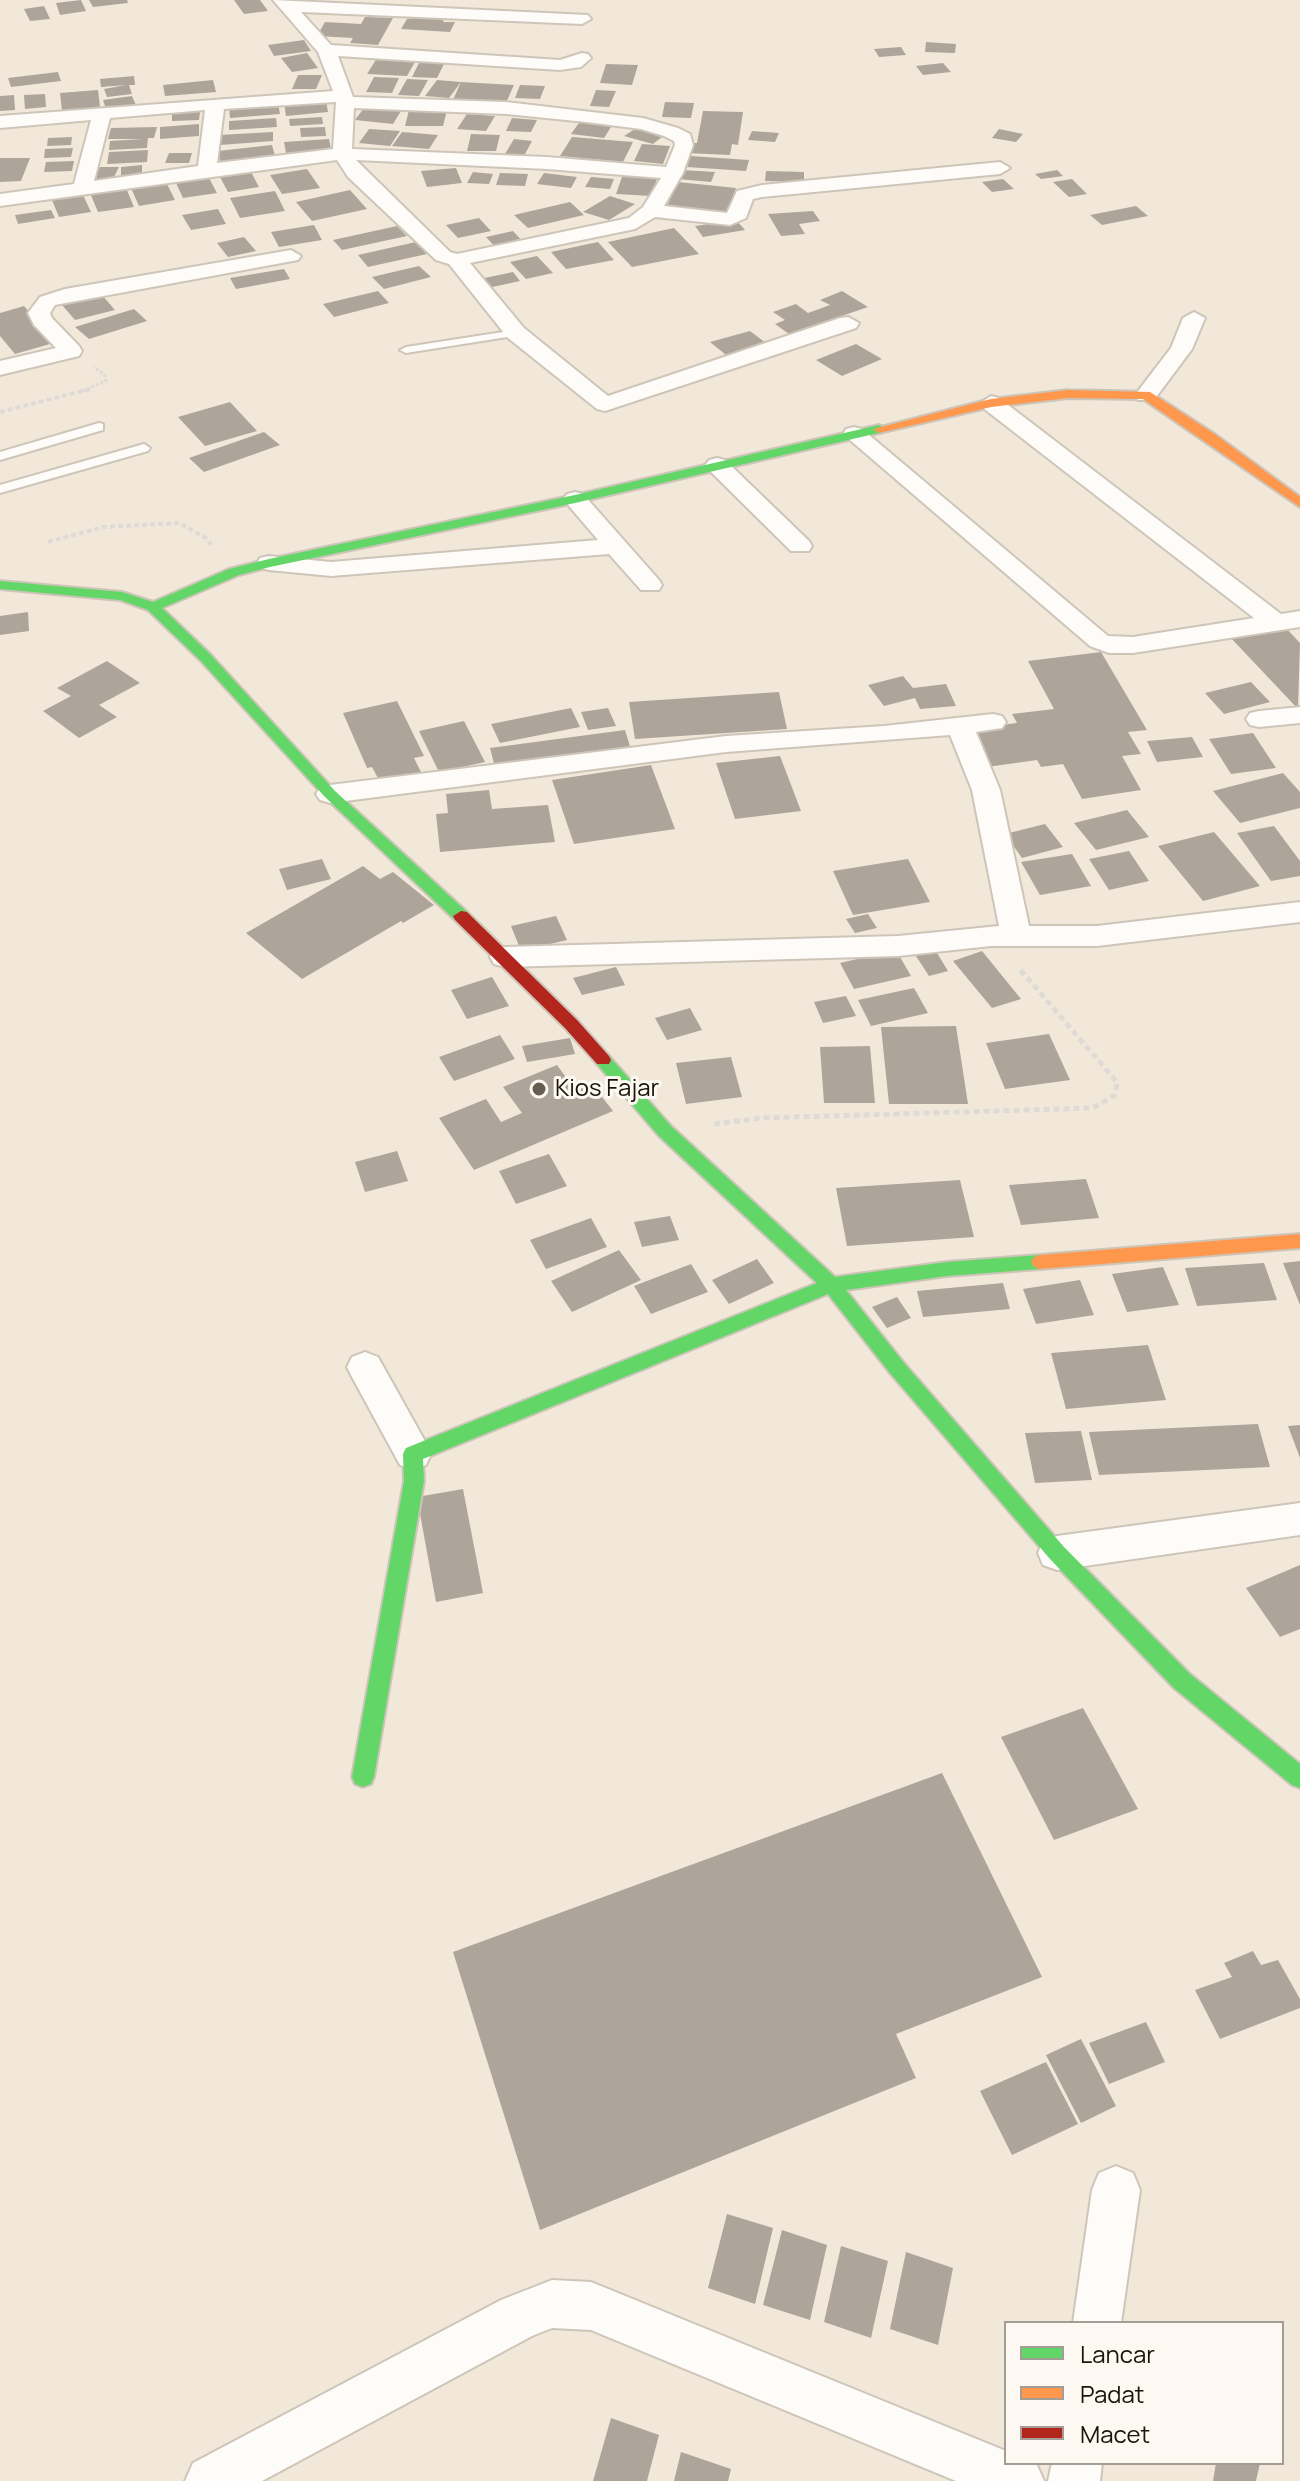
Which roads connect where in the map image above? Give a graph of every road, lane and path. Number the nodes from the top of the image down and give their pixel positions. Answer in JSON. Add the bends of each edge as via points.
{"nodes":[{"id":1,"x":283,"y":3,"type":"edge"},
{"id":2,"x":582,"y":19,"type":"dead end"},
{"id":3,"x":326,"y":50,"type":"junction"},
{"id":4,"x":582,"y":58,"type":"dead end"},
{"id":5,"x":345,"y":99,"type":"junction"},
{"id":6,"x":215,"y":104,"type":"junction"},
{"id":7,"x":102,"y":113,"type":"junction"},
{"id":8,"x":570,"y":114,"type":"junction"},
{"id":9,"x":0,"y":122,"type":"edge"},
{"id":10,"x":342,"y":154,"type":"junction"},
{"id":11,"x":403,"y":156,"type":"junction"},
{"id":12,"x":547,"y":163,"type":"junction"},
{"id":13,"x":1000,"y":168,"type":"dead end"},
{"id":14,"x":207,"y":170,"type":"junction"},
{"id":15,"x":673,"y":173,"type":"junction"},
{"id":16,"x":362,"y":179,"type":"junction"},
{"id":17,"x":82,"y":188,"type":"junction"},
{"id":18,"x":0,"y":200,"type":"edge"},
{"id":19,"x":651,"y":211,"type":"junction"},
{"id":20,"x":291,"y":256,"type":"dead end"},
{"id":21,"x":456,"y":260,"type":"junction"},
{"id":22,"x":1194,"y":318,"type":"dead end"},
{"id":23,"x":848,"y":323,"type":"dead end"},
{"id":24,"x":516,"y":333,"type":"junction"},
{"id":25,"x":406,"y":350,"type":"dead end"},
{"id":26,"x":71,"y":351,"type":"junction"},
{"id":27,"x":0,"y":368,"type":"edge"},
{"id":28,"x":1146,"y":395,"type":"junction"},
{"id":29,"x":991,"y":403,"type":"junction"},
{"id":30,"x":0,"y":412,"type":"edge"},
{"id":31,"x":99,"y":427,"type":"dead end"},
{"id":32,"x":854,"y":434,"type":"junction"},
{"id":33,"x":144,"y":448,"type":"dead end"},
{"id":34,"x":0,"y":456,"type":"edge"},
{"id":35,"x":717,"y":465,"type":"junction"},
{"id":36,"x":0,"y":489,"type":"edge"},
{"id":37,"x":575,"y":499,"type":"junction"},
{"id":38,"x":1300,"y":503,"type":"edge"},
{"id":39,"x":48,"y":542,"type":"dead end"},
{"id":40,"x":613,"y":546,"type":"junction"},
{"id":41,"x":800,"y":546,"type":"dead end"},
{"id":42,"x":269,"y":563,"type":"junction"},
{"id":43,"x":234,"y":572,"type":"junction"},
{"id":44,"x":0,"y":585,"type":"edge"},
{"id":45,"x":650,"y":585,"type":"dead end"},
{"id":46,"x":153,"y":607,"type":"junction"},
{"id":47,"x":1288,"y":621,"type":"edge"},
{"id":48,"x":1300,"y":715,"type":"edge"},
{"id":49,"x":1259,"y":719,"type":"dead end"},
{"id":50,"x":993,"y":722,"type":"dead end"},
{"id":51,"x":960,"y":726,"type":"junction"},
{"id":52,"x":330,"y":794,"type":"junction"},
{"id":53,"x":1300,"y":912,"type":"edge"},
{"id":54,"x":1003,"y":936,"type":"junction"},
{"id":55,"x":505,"y":957,"type":"junction"},
{"id":56,"x":665,"y":1131,"type":"junction"},
{"id":57,"x":1300,"y":1241,"type":"edge"},
{"id":58,"x":831,"y":1285,"type":"junction"},
{"id":59,"x":365,"y":1367,"type":"dead end"},
{"id":60,"x":413,"y":1454,"type":"junction"},
{"id":61,"x":1300,"y":1519,"type":"edge"},
{"id":62,"x":1057,"y":1553,"type":"junction"},
{"id":63,"x":363,"y":1777,"type":"dead end"},
{"id":64,"x":1300,"y":1778,"type":"edge"},
{"id":65,"x":1116,"y":2190,"type":"dead end"},
{"id":66,"x":1097,"y":2321,"type":"edge"},
{"id":67,"x":211,"y":2481,"type":"edge"},
{"id":68,"x":1018,"y":2481,"type":"edge"}],
"edges":[{"from":1,"to":2,"type":"street"},
{"from":1,"to":3,"type":"street"},
{"from":3,"to":4,"type":"street","via":[[560,65]]},
{"from":3,"to":5,"type":"street"},
{"from":5,"to":6,"type":"street"},
{"from":5,"to":8,"type":"street"},
{"from":5,"to":10,"type":"street"},
{"from":6,"to":7,"type":"street"},
{"from":6,"to":14,"type":"street"},
{"from":7,"to":9,"type":"street"},
{"from":7,"to":17,"type":"street"},
{"from":8,"to":12,"type":"street"},
{"from":8,"to":15,"type":"street","via":[[680,135],[684,145]]},
{"from":10,"to":11,"type":"street"},
{"from":10,"to":14,"type":"street"},
{"from":10,"to":16,"type":"street"},
{"from":11,"to":12,"type":"street"},
{"from":11,"to":16,"type":"street"},
{"from":12,"to":15,"type":"street"},
{"from":13,"to":19,"type":"street","via":[[762,191],[744,195],[739,214],[730,219]]},
{"from":14,"to":17,"type":"street"},
{"from":15,"to":19,"type":"street"},
{"from":16,"to":21,"type":"street","via":[[443,256]]},
{"from":17,"to":18,"type":"street"},
{"from":19,"to":21,"type":"street","via":[[635,223]]},
{"from":20,"to":26,"type":"street","via":[[47,301],[39,313],[42,320]]},
{"from":21,"to":24,"type":"street"},
{"from":22,"to":28,"type":"street","via":[[1181,349]]},
{"from":23,"to":24,"type":"street","via":[[605,404]]},
{"from":24,"to":25,"type":"lane"},
{"from":26,"to":27,"type":"street"},
{"from":26,"to":30,"type":"path","via":[[104,374],[106,381]]},
{"from":28,"to":29,"type":"street","via":[[1068,394]]},
{"from":28,"to":38,"type":"street"},
{"from":29,"to":32,"type":"street"},
{"from":29,"to":47,"type":"street"},
{"from":31,"to":34,"type":"lane"},
{"from":32,"to":35,"type":"street"},
{"from":32,"to":47,"type":"street","via":[[1099,641],[1133,645]]},
{"from":33,"to":36,"type":"lane"},
{"from":35,"to":37,"type":"street"},
{"from":35,"to":41,"type":"street"},
{"from":37,"to":40,"type":"street"},
{"from":37,"to":42,"type":"street"},
{"from":39,"to":43,"type":"path","via":[[103,527],[179,523],[206,538]]},
{"from":40,"to":42,"type":"street","via":[[331,569]]},
{"from":40,"to":45,"type":"street"},
{"from":42,"to":43,"type":"street"},
{"from":43,"to":46,"type":"street"},
{"from":44,"to":46,"type":"street","via":[[122,596]]},
{"from":46,"to":52,"type":"street"},
{"from":48,"to":49,"type":"street"},
{"from":50,"to":51,"type":"street"},
{"from":51,"to":52,"type":"street","via":[[726,744]]},
{"from":51,"to":54,"type":"street","via":[[986,790]]},
{"from":52,"to":55,"type":"street"},
{"from":53,"to":54,"type":"street","via":[[1097,936]]},
{"from":54,"to":55,"type":"street","via":[[898,946]]},
{"from":54,"to":56,"type":"path","via":[[1117,1082],[1115,1095],[1093,1108],[762,1118]]},
{"from":55,"to":56,"type":"street"},
{"from":56,"to":58,"type":"street"},
{"from":57,"to":58,"type":"street","via":[[947,1269]]},
{"from":58,"to":60,"type":"street"},
{"from":58,"to":62,"type":"street"},
{"from":59,"to":60,"type":"street"},
{"from":60,"to":63,"type":"street","via":[[414,1481]]},
{"from":61,"to":62,"type":"street"},
{"from":62,"to":64,"type":"street","via":[[1182,1681]]},
{"from":65,"to":66,"type":"street"},
{"from":67,"to":68,"type":"street","via":[[518,2317],[552,2304],[591,2306]]}]}
